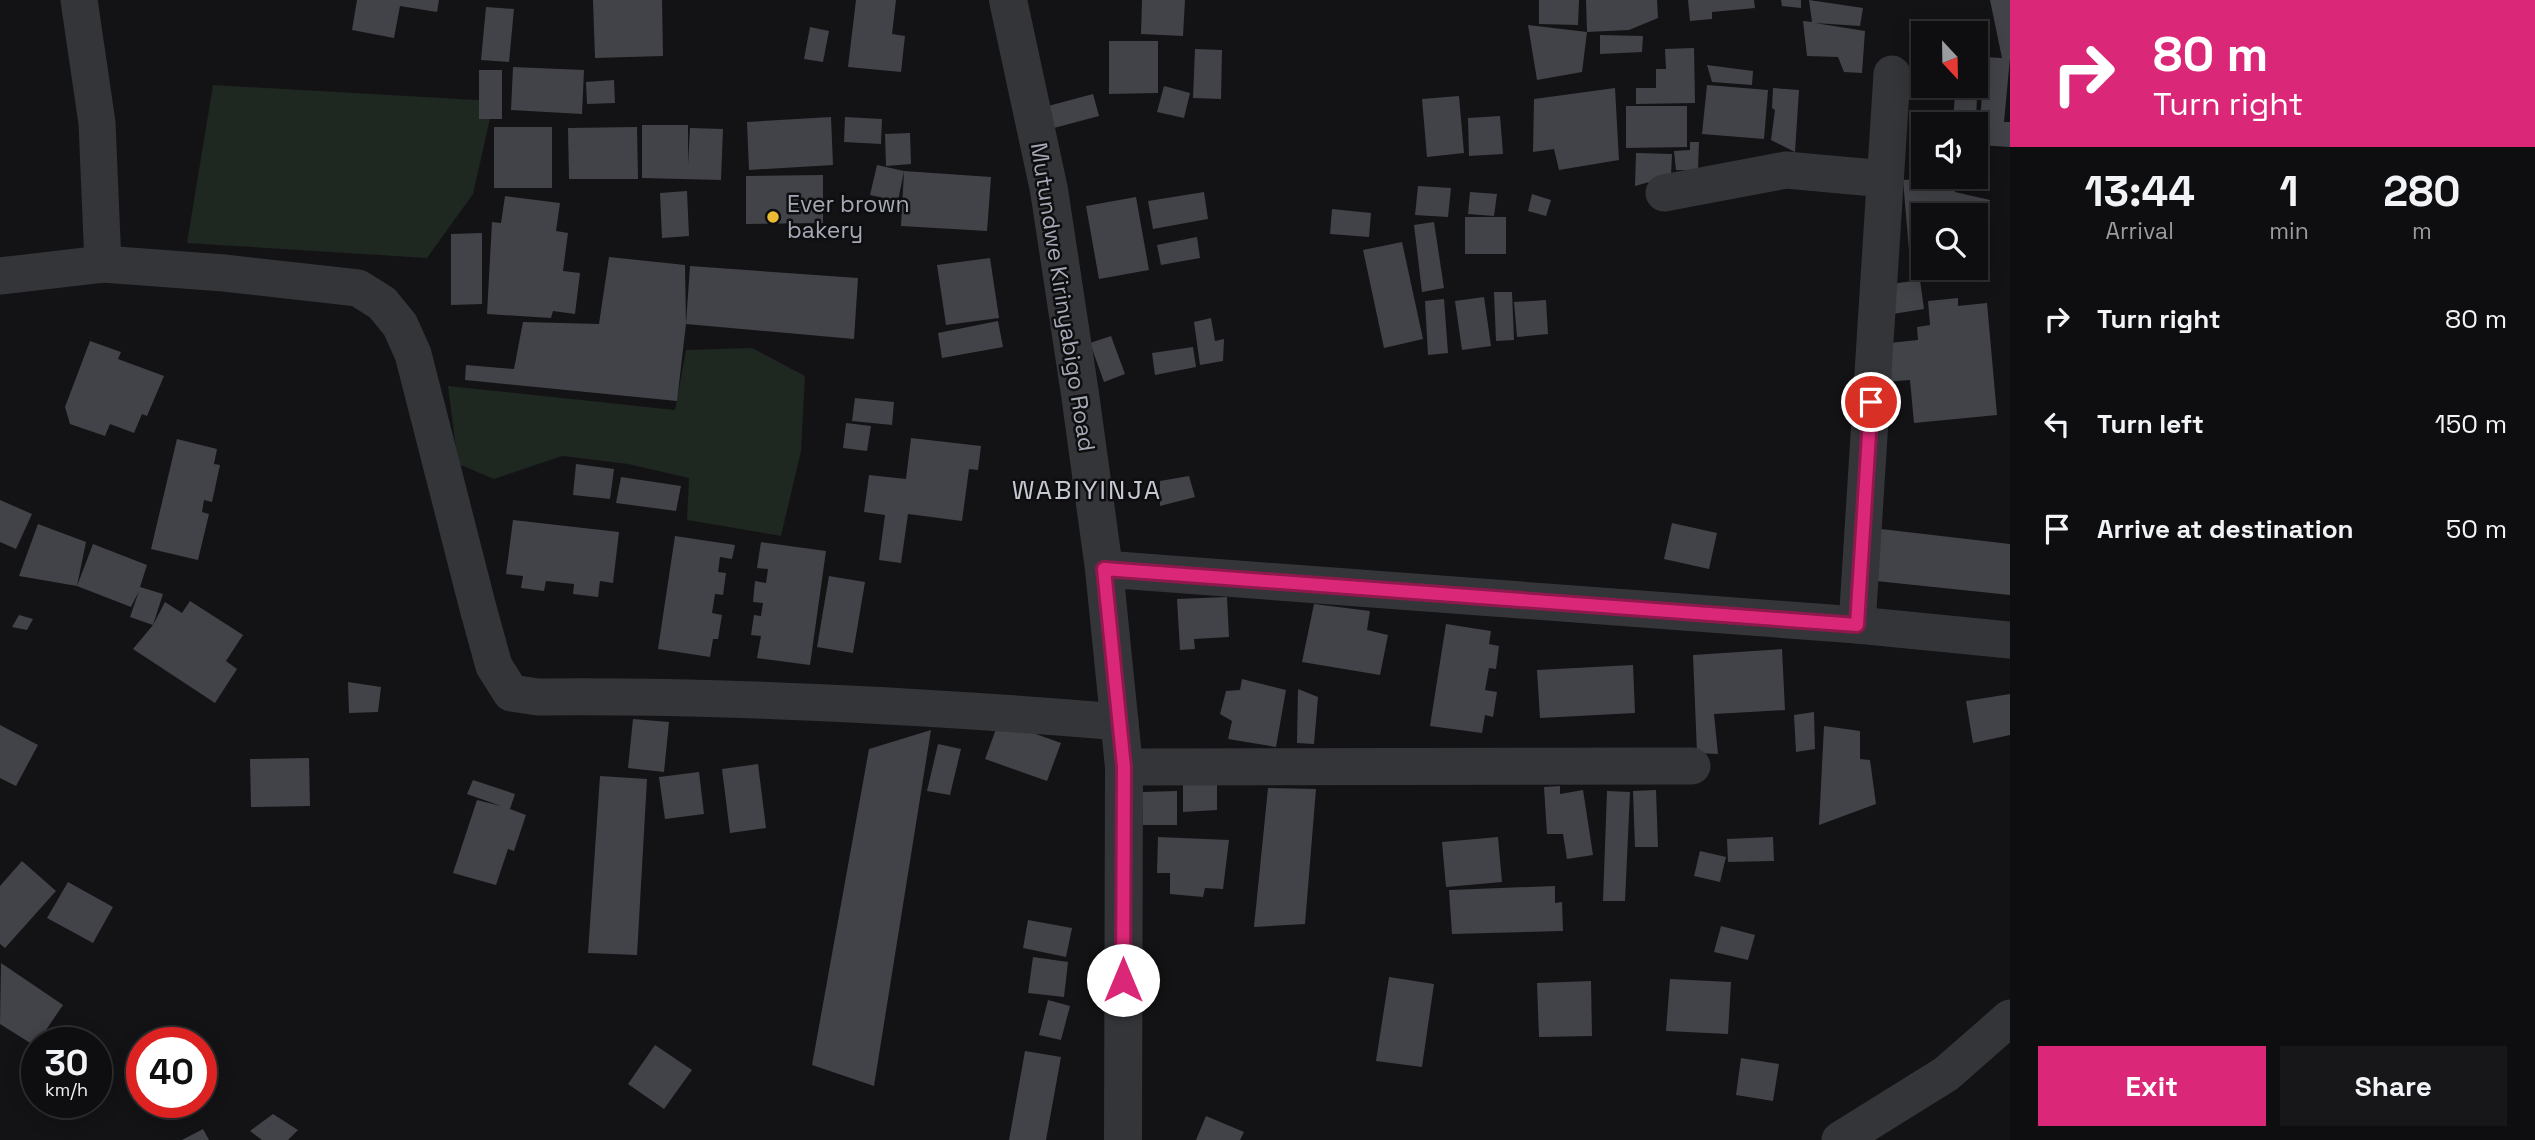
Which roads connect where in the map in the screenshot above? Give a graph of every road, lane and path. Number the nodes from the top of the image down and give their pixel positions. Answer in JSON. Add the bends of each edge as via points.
{"nodes":[{"id":1,"x":79,"y":0,"type":"edge"},
{"id":2,"x":1008,"y":0,"type":"edge"},
{"id":3,"x":1892,"y":74,"type":"dead end"},
{"id":4,"x":1885,"y":179,"type":"junction"},
{"id":5,"x":1664,"y":193,"type":"dead end"},
{"id":6,"x":103,"y":264,"type":"junction"},
{"id":7,"x":0,"y":276,"type":"edge"},
{"id":8,"x":1104,"y":569,"type":"junction"},
{"id":9,"x":1857,"y":625,"type":"junction"},
{"id":10,"x":2010,"y":640,"type":"edge"},
{"id":11,"x":1120,"y":722,"type":"junction"},
{"id":12,"x":1692,"y":766,"type":"dead end"},
{"id":13,"x":1124,"y":767,"type":"junction"},
{"id":14,"x":2010,"y":1018,"type":"edge"},
{"id":15,"x":1123,"y":1140,"type":"edge"},
{"id":16,"x":1840,"y":1140,"type":"edge"}],
"edges":[{"from":1,"to":6,"type":"street","via":[[97,123]]},
{"from":2,"to":8,"type":"street","name":"Mutundwe Kirinyabigo Road","via":[[1049,190]]},
{"from":3,"to":4,"type":"street"},
{"from":4,"to":5,"type":"street","via":[[1786,170]]},
{"from":4,"to":9,"type":"street"},
{"from":6,"to":7,"type":"street"},
{"from":6,"to":11,"type":"street","via":[[358,288],[382,303],[400,325],[413,354],[491,654],[511,693],[908,706]]},
{"from":8,"to":9,"type":"street"},
{"from":8,"to":11,"type":"street","name":"Mutundwe Kirinyabigo Road"},
{"from":9,"to":10,"type":"street"},
{"from":11,"to":13,"type":"street","name":"Mutundwe Kirinyabigo Road"},
{"from":12,"to":13,"type":"street"},
{"from":13,"to":15,"type":"street","name":"Mutundwe Kirinyabigo Road"},
{"from":14,"to":16,"type":"street","via":[[1945,1073]]}]}
